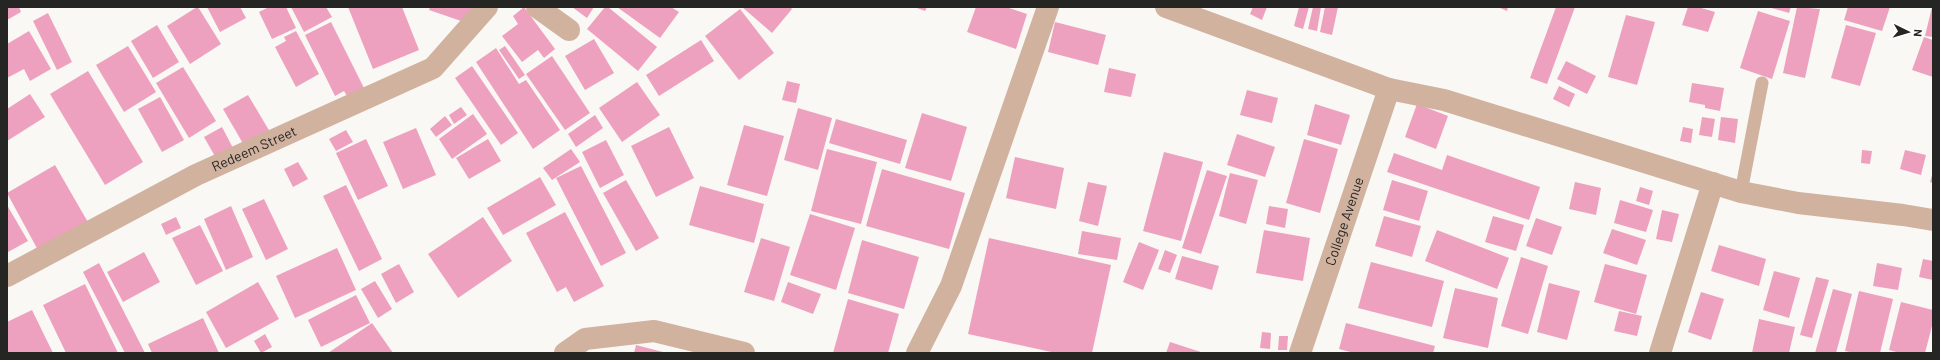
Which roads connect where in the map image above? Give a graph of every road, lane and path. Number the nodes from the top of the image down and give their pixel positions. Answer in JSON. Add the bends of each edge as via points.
{"nodes":[{"id":1,"x":487,"y":7,"type":"edge"},
{"id":2,"x":537,"y":7,"type":"edge"},
{"id":3,"x":1048,"y":7,"type":"edge"},
{"id":4,"x":1166,"y":7,"type":"edge"},
{"id":5,"x":569,"y":30,"type":"dead end"},
{"id":6,"x":1762,"y":83,"type":"dead end"},
{"id":7,"x":1389,"y":88,"type":"junction"},
{"id":8,"x":1713,"y":183,"type":"junction"},
{"id":9,"x":1740,"y":192,"type":"junction"},
{"id":10,"x":1933,"y":220,"type":"edge"},
{"id":11,"x":7,"y":276,"type":"edge"},
{"id":12,"x":566,"y":353,"type":"edge"},
{"id":13,"x":744,"y":353,"type":"edge"},
{"id":14,"x":916,"y":353,"type":"edge"},
{"id":15,"x":1300,"y":353,"type":"edge"},
{"id":16,"x":1660,"y":353,"type":"edge"}],
"edges":[{"from":1,"to":11,"type":"street","name":"Redeem Street","via":[[433,68],[196,175]]},
{"from":2,"to":5,"type":"street"},
{"from":3,"to":14,"type":"street","via":[[950,286]]},
{"from":4,"to":7,"type":"street"},
{"from":6,"to":9,"type":"lane"},
{"from":7,"to":8,"type":"street","via":[[1444,100]]},
{"from":7,"to":15,"type":"street","name":"College Avenue"},
{"from":8,"to":9,"type":"street"},
{"from":8,"to":16,"type":"street"},
{"from":9,"to":10,"type":"street","via":[[1798,203]]},
{"from":12,"to":13,"type":"street","via":[[585,339],[654,331]]}]}
